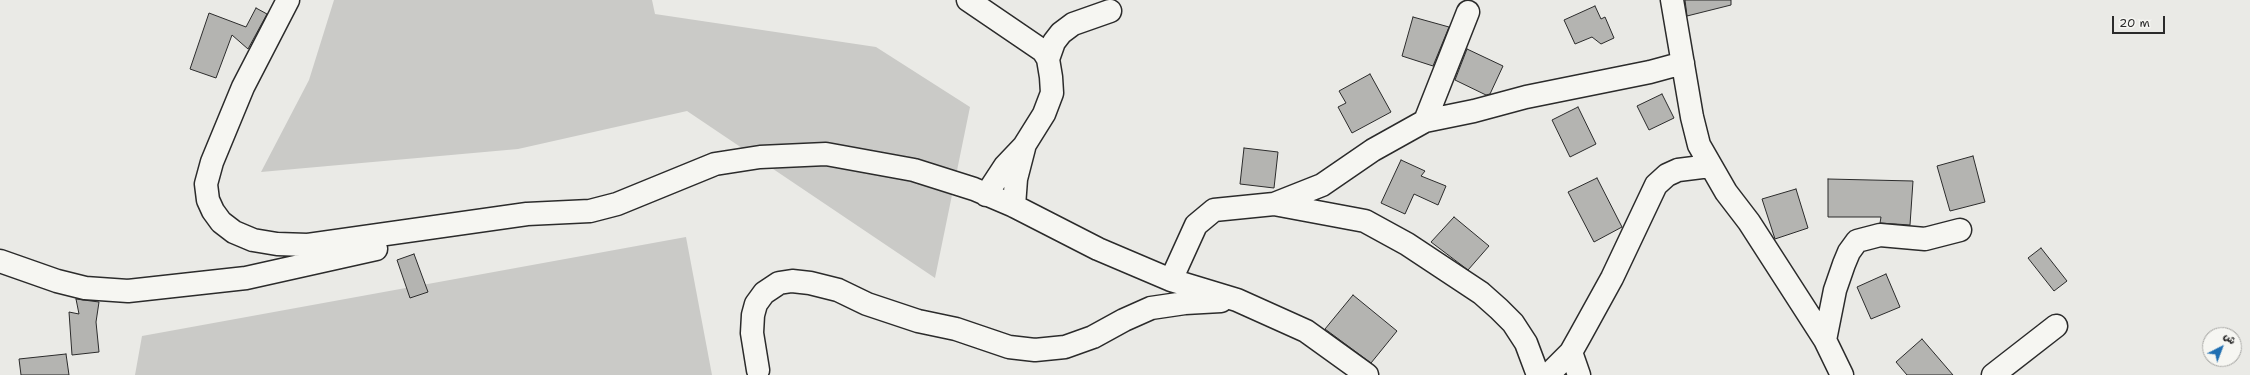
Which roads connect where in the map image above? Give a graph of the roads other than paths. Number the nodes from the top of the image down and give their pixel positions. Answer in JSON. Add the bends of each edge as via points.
{"nodes":[{"id":1,"x":288,"y":0,"type":"edge"},
{"id":2,"x":968,"y":0,"type":"edge"},
{"id":3,"x":1672,"y":0,"type":"edge"},
{"id":4,"x":1110,"y":11,"type":"dead end"},
{"id":5,"x":1468,"y":12,"type":"dead end"},
{"id":6,"x":1048,"y":59,"type":"junction"},
{"id":7,"x":1683,"y":63,"type":"junction"},
{"id":8,"x":1425,"y":121,"type":"junction"},
{"id":9,"x":1024,"y":146,"type":"junction"},
{"id":10,"x":1710,"y":166,"type":"junction"},
{"id":11,"x":986,"y":195,"type":"junction"},
{"id":12,"x":617,"y":204,"type":"junction"},
{"id":13,"x":1274,"y":204,"type":"junction"},
{"id":14,"x":1014,"y":206,"type":"junction"},
{"id":15,"x":1960,"y":230,"type":"dead end"},
{"id":16,"x":0,"y":260,"type":"edge"},
{"id":17,"x":1171,"y":280,"type":"junction"},
{"id":18,"x":1237,"y":300,"type":"junction"},
{"id":19,"x":2056,"y":326,"type":"dead end"},
{"id":20,"x":1826,"y":340,"type":"junction"},
{"id":21,"x":1571,"y":352,"type":"junction"},
{"id":22,"x":758,"y":370,"type":"dead end"},
{"id":23,"x":1367,"y":375,"type":"edge"},
{"id":24,"x":1538,"y":375,"type":"edge"},
{"id":25,"x":1548,"y":375,"type":"edge"},
{"id":26,"x":1579,"y":375,"type":"edge"},
{"id":27,"x":1842,"y":375,"type":"edge"},
{"id":28,"x":1993,"y":375,"type":"edge"}],
"edges":[{"from":1,"to":12,"type":"street","via":[[243,87],[212,162],[206,184],[208,200],[213,211],[221,222],[234,232],[253,240],[308,245],[527,214],[590,211]]},
{"from":2,"to":6,"type":"street","via":[[1037,46]]},
{"from":3,"to":7,"type":"street"},
{"from":4,"to":6,"type":"street","via":[[1073,24],[1061,33],[1054,42]]},
{"from":5,"to":8,"type":"street"},
{"from":6,"to":9,"type":"street","via":[[1052,93],[1044,114]]},
{"from":7,"to":8,"type":"street"},
{"from":7,"to":10,"type":"street","via":[[1699,145]]},
{"from":8,"to":13,"type":"street","via":[[1373,150],[1322,185]]},
{"from":9,"to":11,"type":"street","via":[[1005,166]]},
{"from":9,"to":14,"type":"street","via":[[1016,179]]},
{"from":10,"to":20,"type":"street"},
{"from":10,"to":21,"type":"street","via":[[1678,170],[1667,175],[1656,185],[1612,278]]},
{"from":11,"to":12,"type":"street","via":[[914,170],[826,154],[788,154],[715,164]]},
{"from":11,"to":14,"type":"street"},
{"from":12,"to":16,"type":"street","via":[[602,217],[580,224],[499,226],[464,230],[246,278],[168,288],[128,291],[85,288],[57,281]]},
{"from":13,"to":17,"type":"street","via":[[1214,210],[1205,215],[1193,230]]},
{"from":13,"to":24,"type":"street","via":[[1365,221],[1407,244],[1481,293],[1499,309],[1513,323],[1526,343]]},
{"from":14,"to":17,"type":"street","via":[[1098,250]]},
{"from":15,"to":20,"type":"street","via":[[1925,239],[1880,235],[1857,241],[1849,252],[1835,290]]},
{"from":17,"to":18,"type":"street"},
{"from":18,"to":22,"type":"street","via":[[1151,308],[1093,337],[1065,347],[1035,350],[1009,347],[867,304],[838,290],[792,281],[779,283],[764,293],[756,304],[752,333]]},
{"from":18,"to":23,"type":"street","via":[[1306,332]]},
{"from":19,"to":28,"type":"street"},
{"from":20,"to":27,"type":"street"},
{"from":21,"to":25,"type":"street"},
{"from":21,"to":26,"type":"street"}]}
